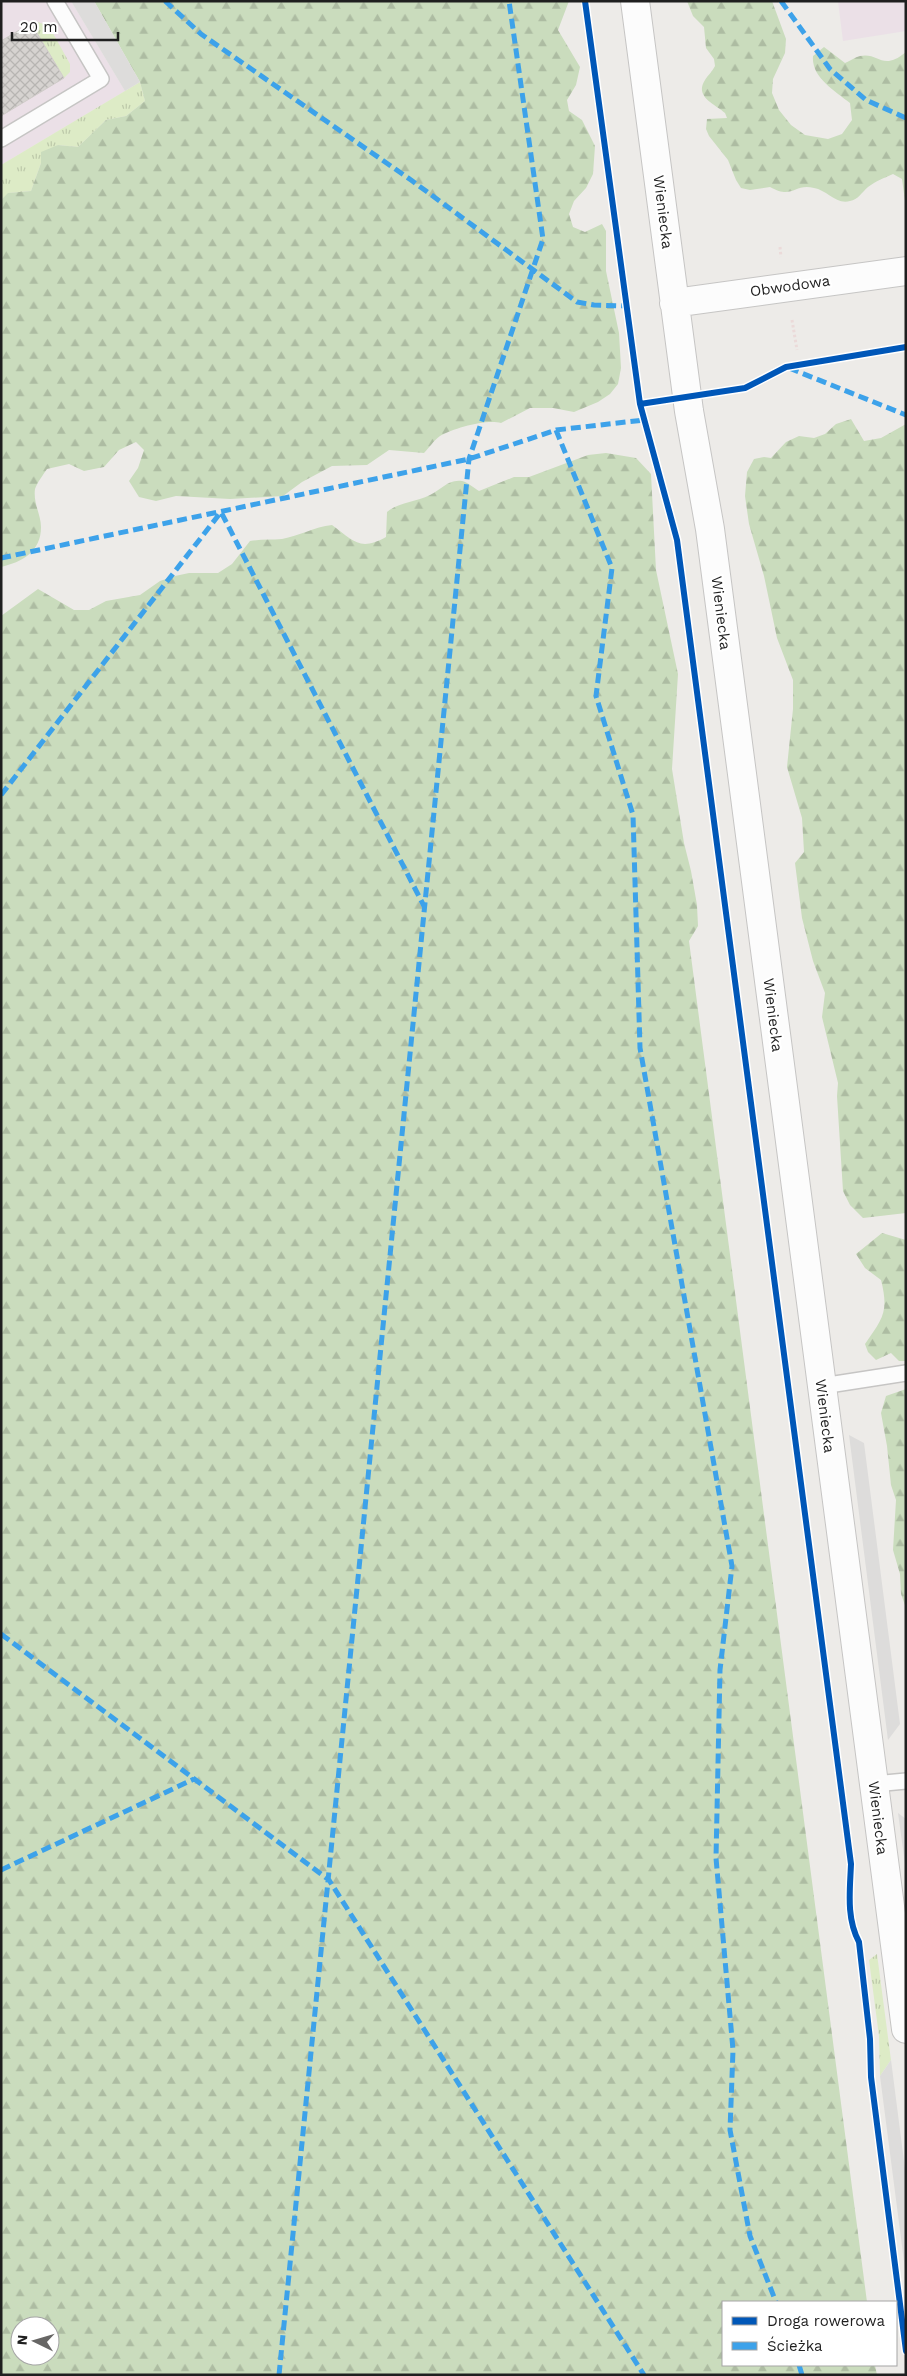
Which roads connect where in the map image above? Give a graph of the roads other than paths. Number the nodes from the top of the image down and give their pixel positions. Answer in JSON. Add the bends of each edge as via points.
{"nodes":[{"id":1,"x":55,"y":1,"type":"edge"},
{"id":2,"x":635,"y":1,"type":"edge"},
{"id":3,"x":1,"y":139,"type":"edge"},
{"id":4,"x":906,"y":271,"type":"edge"},
{"id":5,"x":674,"y":303,"type":"junction"},
{"id":6,"x":906,"y":1373,"type":"edge"},
{"id":7,"x":822,"y":1386,"type":"junction"},
{"id":8,"x":906,"y":1781,"type":"edge"},
{"id":9,"x":874,"y":1784,"type":"junction"},
{"id":10,"x":903,"y":1994,"type":"edge"},
{"id":11,"x":906,"y":2029,"type":"edge"}],
"edges":[{"from":1,"to":3,"type":"lane","via":[[101,79]]},
{"from":2,"to":5,"type":"street","name":"Wieniecka"},
{"from":4,"to":5,"type":"street","name":"Obwodowa"},
{"from":5,"to":7,"type":"street","name":"Wieniecka","via":[[710,529]]},
{"from":6,"to":7,"type":"lane"},
{"from":7,"to":9,"type":"street","name":"Wieniecka"},
{"from":8,"to":9,"type":"lane"},
{"from":9,"to":10,"type":"street","name":"Wieniecka"},
{"from":10,"to":11,"type":"street","name":"Wieniecka"}]}
